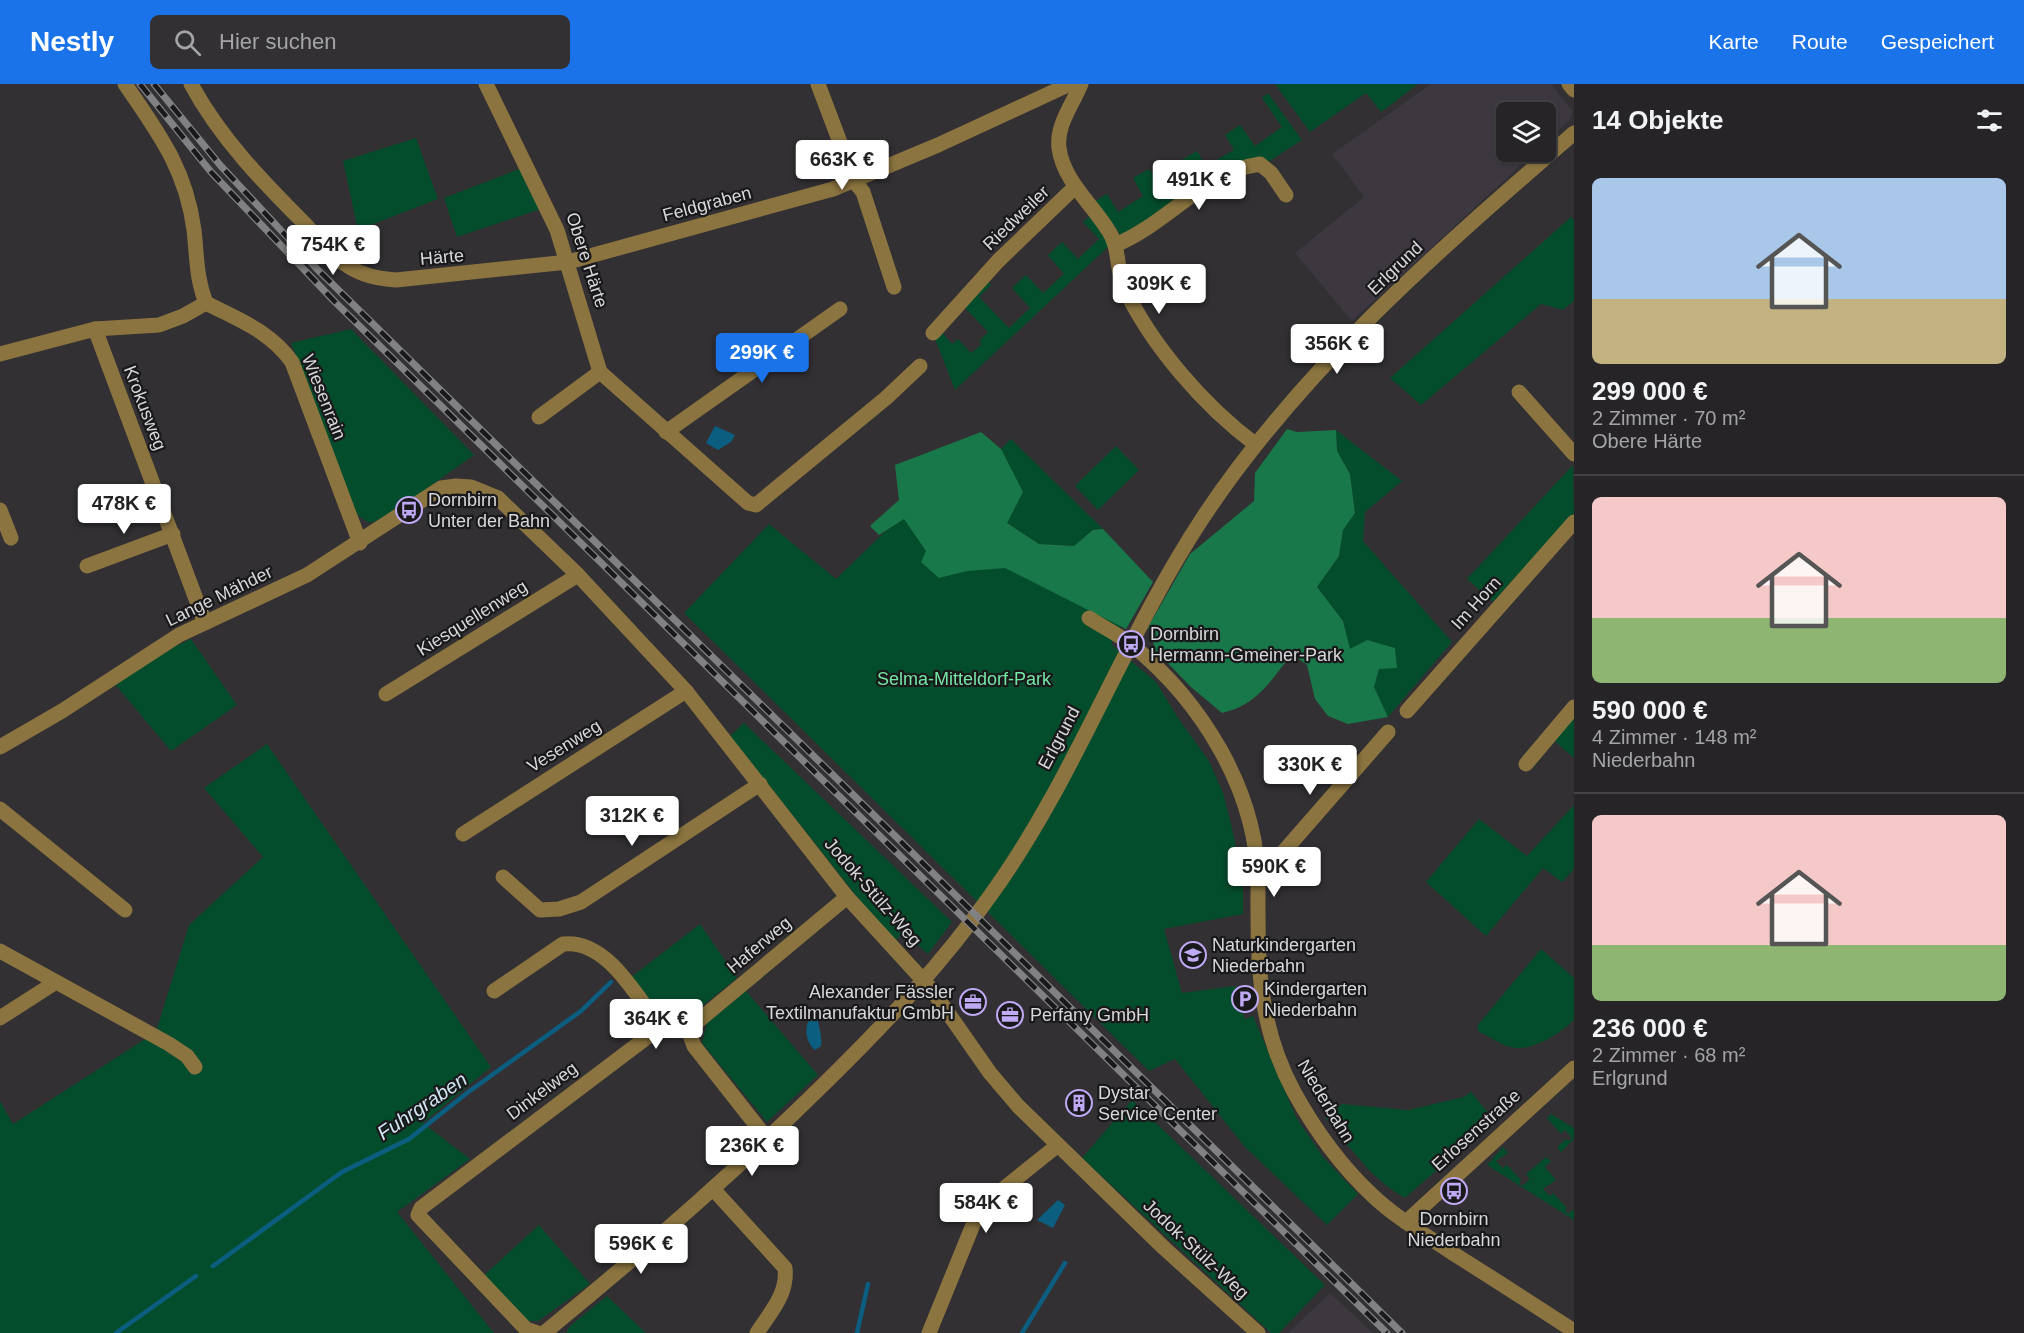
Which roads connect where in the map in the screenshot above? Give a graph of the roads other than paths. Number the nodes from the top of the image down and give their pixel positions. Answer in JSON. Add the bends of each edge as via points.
{"nodes":[{"id":1,"x":125,"y":84,"type":"edge"},
{"id":2,"x":191,"y":84,"type":"edge"},
{"id":3,"x":486,"y":84,"type":"edge"},
{"id":4,"x":818,"y":84,"type":"edge"},
{"id":5,"x":1070,"y":84,"type":"edge"},
{"id":6,"x":1081,"y":84,"type":"edge"},
{"id":7,"x":1569,"y":84,"type":"edge"},
{"id":8,"x":1574,"y":90,"type":"edge"},
{"id":9,"x":1574,"y":133,"type":"edge"},
{"id":10,"x":855,"y":182,"type":"junction"},
{"id":11,"x":1075,"y":187,"type":"junction"},
{"id":12,"x":1286,"y":195,"type":"dead end"},
{"id":13,"x":1115,"y":245,"type":"junction"},
{"id":14,"x":568,"y":262,"type":"junction"},
{"id":15,"x":894,"y":287,"type":"dead end"},
{"id":16,"x":206,"y":303,"type":"junction"},
{"id":17,"x":840,"y":309,"type":"dead end"},
{"id":18,"x":96,"y":329,"type":"junction"},
{"id":19,"x":933,"y":333,"type":"dead end"},
{"id":20,"x":0,"y":354,"type":"edge"},
{"id":21,"x":920,"y":366,"type":"dead end"},
{"id":22,"x":600,"y":372,"type":"junction"},
{"id":23,"x":1519,"y":392,"type":"dead end"},
{"id":24,"x":539,"y":417,"type":"dead end"},
{"id":25,"x":666,"y":432,"type":"junction"},
{"id":26,"x":1255,"y":444,"type":"junction"},
{"id":27,"x":1574,"y":454,"type":"edge"},
{"id":28,"x":456,"y":486,"type":"joint"},
{"id":29,"x":0,"y":510,"type":"edge"},
{"id":30,"x":1574,"y":522,"type":"edge"},
{"id":31,"x":173,"y":534,"type":"junction"},
{"id":32,"x":11,"y":538,"type":"dead end"},
{"id":33,"x":360,"y":543,"type":"junction"},
{"id":34,"x":87,"y":566,"type":"dead end"},
{"id":35,"x":578,"y":575,"type":"junction"},
{"id":36,"x":1089,"y":618,"type":"dead end"},
{"id":37,"x":205,"y":623,"type":"junction"},
{"id":38,"x":1131,"y":644,"type":"junction"},
{"id":39,"x":686,"y":692,"type":"junction"},
{"id":40,"x":386,"y":694,"type":"dead end"},
{"id":41,"x":1574,"y":707,"type":"edge"},
{"id":42,"x":1407,"y":711,"type":"dead end"},
{"id":43,"x":1388,"y":732,"type":"dead end"},
{"id":44,"x":0,"y":747,"type":"edge"},
{"id":45,"x":1526,"y":764,"type":"dead end"},
{"id":46,"x":760,"y":784,"type":"junction"},
{"id":47,"x":0,"y":808,"type":"edge"},
{"id":48,"x":463,"y":834,"type":"dead end"},
{"id":49,"x":503,"y":877,"type":"dead end"},
{"id":50,"x":1258,"y":881,"type":"junction"},
{"id":51,"x":847,"y":897,"type":"junction"},
{"id":52,"x":125,"y":910,"type":"dead end"},
{"id":53,"x":0,"y":951,"type":"edge"},
{"id":54,"x":56,"y":982,"type":"junction"},
{"id":55,"x":494,"y":991,"type":"dead end"},
{"id":56,"x":0,"y":1018,"type":"edge"},
{"id":57,"x":195,"y":1067,"type":"dead end"},
{"id":58,"x":1574,"y":1068,"type":"edge"},
{"id":59,"x":768,"y":1140,"type":"junction"},
{"id":60,"x":1058,"y":1145,"type":"junction"},
{"id":61,"x":714,"y":1190,"type":"junction"},
{"id":62,"x":1406,"y":1222,"type":"junction"},
{"id":63,"x":1574,"y":1331,"type":"edge"},
{"id":64,"x":538,"y":1333,"type":"edge"},
{"id":65,"x":544,"y":1333,"type":"edge"},
{"id":66,"x":757,"y":1333,"type":"edge"},
{"id":67,"x":928,"y":1333,"type":"edge"},
{"id":68,"x":1258,"y":1333,"type":"edge"}],
"edges":[{"from":1,"to":16,"type":"street","via":[[170,149],[178,168],[194,229],[199,286]]},
{"from":2,"to":14,"type":"street","name":"Härte","via":[[256,175],[333,254],[359,272],[396,280]]},
{"from":3,"to":14,"type":"street","name":"Obere Härte","via":[[549,208]]},
{"from":4,"to":10,"type":"street"},
{"from":5,"to":10,"type":"street","name":"Feldgraben"},
{"from":6,"to":11,"type":"street","name":"Riedweiler","via":[[1059,131],[1059,150]]},
{"from":7,"to":8,"type":"street"},
{"from":9,"to":26,"type":"street","name":"Erlgrund","via":[[1427,263],[1302,387]]},
{"from":10,"to":14,"type":"street","name":"Feldgraben"},
{"from":10,"to":15,"type":"street","via":[[863,192]]},
{"from":11,"to":13,"type":"street","via":[[1110,231]]},
{"from":11,"to":19,"type":"street","name":"Riedweiler"},
{"from":12,"to":13,"type":"street","via":[[1271,172],[1260,164],[1245,166],[1225,174]]},
{"from":13,"to":26,"type":"street","via":[[1122,284],[1152,333],[1182,374],[1225,421]]},
{"from":14,"to":22,"type":"street","name":"Obere Härte"},
{"from":16,"to":18,"type":"street","via":[[159,325]]},
{"from":16,"to":33,"type":"street","name":"Wiesenrain","via":[[266,334],[280,344],[292,362]]},
{"from":17,"to":25,"type":"street"},
{"from":18,"to":20,"type":"street"},
{"from":18,"to":31,"type":"street","name":"Krokusweg"},
{"from":21,"to":25,"type":"street","via":[[756,505],[748,503]]},
{"from":22,"to":24,"type":"street"},
{"from":22,"to":25,"type":"street"},
{"from":23,"to":27,"type":"street"},
{"from":26,"to":38,"type":"street","name":"Erlgrund","via":[[1171,568]]},
{"from":28,"to":33,"type":"street","name":"Lange Mähder","via":[[441,488]]},
{"from":28,"to":35,"type":"street","name":"Jodok-Stülz-Weg","via":[[471,487],[498,498]]},
{"from":29,"to":32,"type":"street"},
{"from":30,"to":42,"type":"street","name":"Im Horn"},
{"from":31,"to":34,"type":"street"},
{"from":31,"to":37,"type":"street","name":"Krokusweg"},
{"from":33,"to":37,"type":"street","name":"Lange Mähder","via":[[307,575]]},
{"from":35,"to":39,"type":"street","name":"Jodok-Stülz-Weg"},
{"from":35,"to":40,"type":"street","name":"Kiesquellenweg"},
{"from":36,"to":38,"type":"street","name":"Niederbahn"},
{"from":37,"to":44,"type":"street","name":"Lange Mähder","via":[[136,661]]},
{"from":38,"to":50,"type":"street","name":"Niederbahn","via":[[1196,710],[1222,752],[1247,814]]},
{"from":38,"to":59,"type":"street","name":"Erlgrund","via":[[1033,830],[990,897],[904,1005]]},
{"from":39,"to":46,"type":"street","name":"Jodok-Stülz-Weg"},
{"from":39,"to":48,"type":"street","name":"Vesenweg"},
{"from":41,"to":45,"type":"street"},
{"from":43,"to":50,"type":"street"},
{"from":46,"to":49,"type":"street","via":[[581,902],[540,910]]},
{"from":46,"to":51,"type":"street","name":"Jodok-Stülz-Weg"},
{"from":47,"to":52,"type":"street"},
{"from":50,"to":62,"type":"street","name":"Niederbahn","via":[[1259,976],[1267,1021],[1283,1068],[1313,1125],[1332,1151],[1374,1197]]},
{"from":51,"to":59,"type":"street","name":"Haferweg","via":[[697,1022],[690,1035],[694,1046]]},
{"from":51,"to":60,"type":"street","name":"Jodok-Stülz-Weg","via":[[932,990],[1018,1106]]},
{"from":53,"to":54,"type":"street"},
{"from":54,"to":56,"type":"street"},
{"from":54,"to":57,"type":"street","via":[[169,1044]]},
{"from":55,"to":64,"type":"street","name":"Dinkelweg","via":[[563,944],[577,942],[593,949],[621,975],[656,1021],[650,1035],[421,1208],[418,1215],[526,1329]]},
{"from":58,"to":62,"type":"street","name":"Erlosenstraße"},
{"from":59,"to":61,"type":"street","name":"Erlgrund"},
{"from":60,"to":67,"type":"street","via":[[987,1202],[977,1215]]},
{"from":60,"to":68,"type":"street","name":"Jodok-Stülz-Weg"},
{"from":61,"to":65,"type":"street","name":"Erlgrund"},
{"from":61,"to":66,"type":"street","via":[[784,1268],[786,1282],[782,1295]]},
{"from":62,"to":63,"type":"street","name":"Niederbahn"}]}
